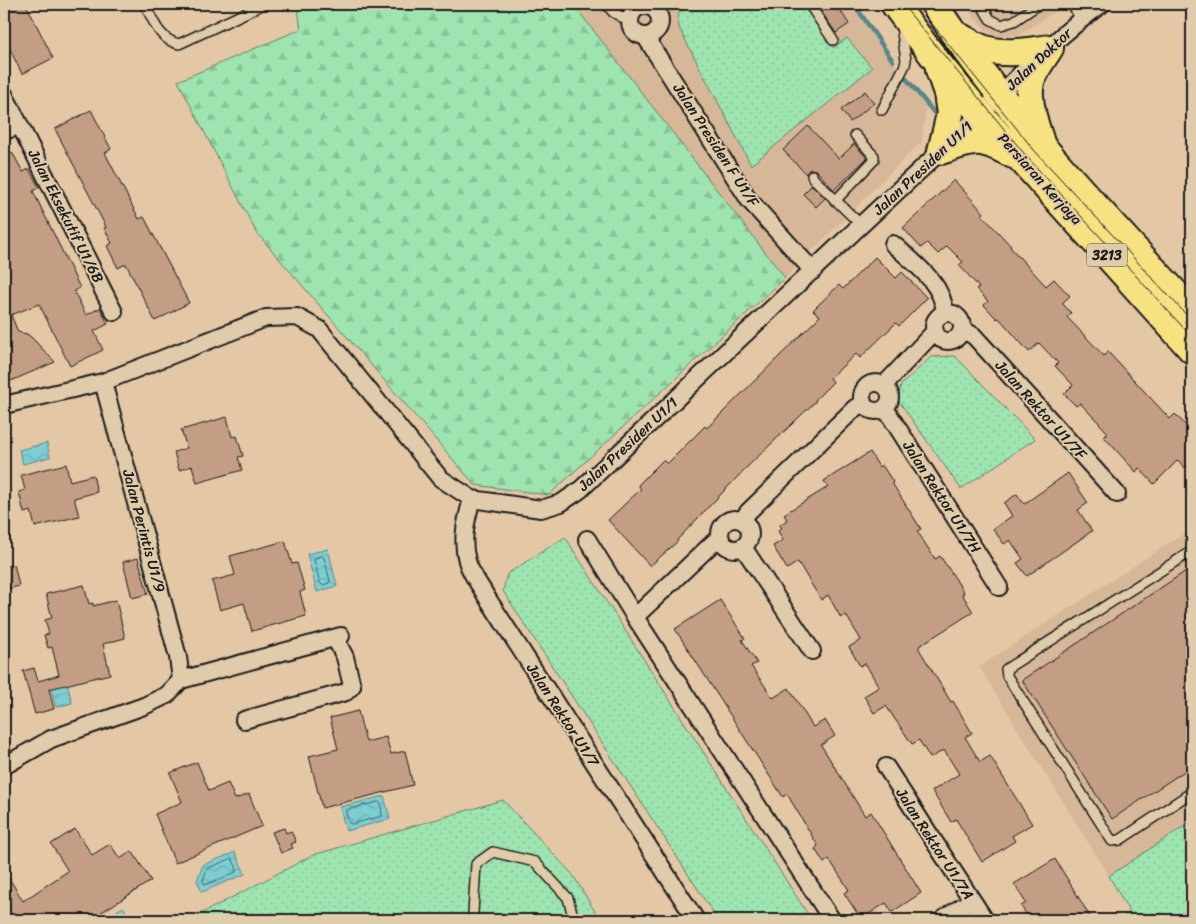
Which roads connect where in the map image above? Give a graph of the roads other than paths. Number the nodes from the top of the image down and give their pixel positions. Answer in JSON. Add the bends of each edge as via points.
{"nodes":[{"id":1,"x":145,"y":4,"type":"edge"},
{"id":2,"x":262,"y":4,"type":"edge"},
{"id":3,"x":606,"y":4,"type":"edge"},
{"id":4,"x":809,"y":4,"type":"edge"},
{"id":5,"x":934,"y":4,"type":"edge"},
{"id":6,"x":981,"y":4,"type":"edge"},
{"id":7,"x":1039,"y":4,"type":"edge"},
{"id":8,"x":1071,"y":4,"type":"edge"},
{"id":9,"x":1102,"y":4,"type":"edge"},
{"id":10,"x":657,"y":7,"type":"edge"},
{"id":11,"x":896,"y":7,"type":"edge"},
{"id":12,"x":1083,"y":12,"type":"edge"},
{"id":13,"x":630,"y":22,"type":"junction"},
{"id":14,"x":953,"y":33,"type":"junction"},
{"id":15,"x":646,"y":36,"type":"junction"},
{"id":16,"x":833,"y":40,"type":"dead end"},
{"id":17,"x":1050,"y":48,"type":"junction"},
{"id":18,"x":936,"y":60,"type":"junction"},
{"id":19,"x":4,"y":94,"type":"edge"},
{"id":20,"x":1000,"y":96,"type":"junction"},
{"id":21,"x":882,"y":110,"type":"dead end"},
{"id":22,"x":981,"y":114,"type":"junction"},
{"id":23,"x":19,"y":126,"type":"junction"},
{"id":24,"x":4,"y":131,"type":"edge"},
{"id":25,"x":855,"y":135,"type":"dead end"},
{"id":26,"x":941,"y":151,"type":"junction"},
{"id":27,"x":1032,"y":152,"type":"junction"},
{"id":28,"x":812,"y":175,"type":"dead end"},
{"id":29,"x":835,"y":201,"type":"junction"},
{"id":30,"x":861,"y":225,"type":"junction"},
{"id":31,"x":893,"y":244,"type":"dead end"},
{"id":32,"x":813,"y":271,"type":"junction"},
{"id":33,"x":1192,"y":311,"type":"edge"},
{"id":34,"x":114,"y":312,"type":"dead end"},
{"id":35,"x":945,"y":313,"type":"junction"},
{"id":36,"x":962,"y":329,"type":"junction"},
{"id":37,"x":935,"y":331,"type":"junction"},
{"id":38,"x":1192,"y":350,"type":"edge"},
{"id":39,"x":104,"y":382,"type":"junction"},
{"id":40,"x":884,"y":385,"type":"junction"},
{"id":41,"x":4,"y":404,"type":"edge"},
{"id":42,"x":863,"y":404,"type":"junction"},
{"id":43,"x":885,"y":408,"type":"junction"},
{"id":44,"x":1117,"y":494,"type":"dead end"},
{"id":45,"x":472,"y":499,"type":"junction"},
{"id":46,"x":742,"y":521,"type":"junction"},
{"id":47,"x":587,"y":539,"type":"dead end"},
{"id":48,"x":721,"y":539,"type":"junction"},
{"id":49,"x":743,"y":546,"type":"junction"},
{"id":50,"x":1192,"y":551,"type":"edge"},
{"id":51,"x":999,"y":587,"type":"dead end"},
{"id":52,"x":635,"y":617,"type":"junction"},
{"id":53,"x":812,"y":651,"type":"dead end"},
{"id":54,"x":181,"y":680,"type":"junction"},
{"id":55,"x":244,"y":720,"type":"dead end"},
{"id":56,"x":4,"y":766,"type":"edge"},
{"id":57,"x":886,"y":767,"type":"dead end"},
{"id":58,"x":1192,"y":792,"type":"edge"},
{"id":59,"x":972,"y":900,"type":"junction"},
{"id":60,"x":474,"y":920,"type":"edge"},
{"id":61,"x":574,"y":920,"type":"edge"},
{"id":62,"x":696,"y":920,"type":"edge"},
{"id":63,"x":832,"y":920,"type":"edge"},
{"id":64,"x":942,"y":920,"type":"edge"},
{"id":65,"x":985,"y":920,"type":"edge"}],
"edges":[{"from":1,"to":2,"type":"lane","via":[[162,35],[179,44]]},
{"from":3,"to":13,"type":"lane"},
{"from":4,"to":16,"type":"lane"},
{"from":5,"to":14,"type":"main road","name":"Persiaran Kerjaya","number":"3213"},
{"from":6,"to":7,"type":"lane","via":[[990,19],[1001,25],[1014,21]]},
{"from":8,"to":12,"type":"lane"},
{"from":9,"to":12,"type":"street","name":"Jalan Doktor"},
{"from":10,"to":13,"type":"street","via":[[640,7]]},
{"from":10,"to":15,"type":"street","via":[[659,26]]},
{"from":11,"to":18,"type":"main road","name":"Persiaran Kerjaya","number":"3213"},
{"from":11,"to":21,"type":"lane","via":[[906,60]]},
{"from":12,"to":17,"type":"street","name":"Jalan Doktor"},
{"from":13,"to":15,"type":"street","name":"Jalan Presiden F U1/F","via":[[637,34]]},
{"from":14,"to":17,"type":"main road","via":[[994,51],[1014,53]]},
{"from":14,"to":20,"type":"main road","name":"Persiaran Kerjaya","number":"3213"},
{"from":15,"to":32,"type":"street","name":"Jalan Presiden F U1/F","via":[[749,200]]},
{"from":17,"to":20,"type":"street","name":"Jalan Doktor"},
{"from":17,"to":27,"type":"main road","via":[[1032,81],[1030,96],[1036,126]]},
{"from":18,"to":22,"type":"main road","name":"Persiaran Kerjaya","number":"3213"},
{"from":18,"to":26,"type":"main road","via":[[948,92],[950,114]]},
{"from":19,"to":23,"type":"street","name":"Jalan Eksekutif U1/6B"},
{"from":20,"to":22,"type":"street","name":"Jalan Presiden U1/1"},
{"from":20,"to":27,"type":"main road","name":"Persiaran Kerjaya","number":"3213"},
{"from":22,"to":26,"type":"street","name":"Jalan Presiden U1/1"},
{"from":22,"to":27,"type":"main road","name":"Persiaran Kerjaya","number":"3213"},
{"from":23,"to":24,"type":"street"},
{"from":23,"to":34,"type":"street","name":"Jalan Eksekutif U1/6B"},
{"from":25,"to":29,"type":"lane","via":[[874,160]]},
{"from":26,"to":27,"type":"main road","via":[[981,141]]},
{"from":26,"to":30,"type":"street","name":"Jalan Presiden U1/1"},
{"from":27,"to":33,"type":"main road","name":"Persiaran Kerjaya","number":"3213"},
{"from":27,"to":38,"type":"main road","name":"Persiaran Kerjaya","number":"3213"},
{"from":28,"to":29,"type":"lane"},
{"from":29,"to":30,"type":"lane"},
{"from":30,"to":32,"type":"street","name":"Jalan Presiden U1/1"},
{"from":31,"to":35,"type":"street","via":[[932,280],[944,303]]},
{"from":32,"to":45,"type":"street","name":"Jalan Presiden U1/1","via":[[574,494],[541,509]]},
{"from":35,"to":36,"type":"street","via":[[958,316]]},
{"from":35,"to":37,"type":"street","via":[[937,318]]},
{"from":36,"to":37,"type":"street","via":[[958,337],[950,341],[940,339]]},
{"from":36,"to":44,"type":"street","name":"Jalan Rektor U1/7F","via":[[974,336]]},
{"from":37,"to":40,"type":"street"},
{"from":39,"to":41,"type":"street","name":"Jalan Presiden U1/1"},
{"from":39,"to":45,"type":"street","name":"Jalan Presiden U1/1","via":[[266,318],[297,317],[320,329],[440,478]]},
{"from":39,"to":54,"type":"street","name":"Jalan Perintis U1/9","via":[[174,641]]},
{"from":40,"to":42,"type":"street","via":[[866,386],[862,394]]},
{"from":40,"to":43,"type":"street","via":[[890,396]]},
{"from":42,"to":43,"type":"street","via":[[873,411]]},
{"from":42,"to":46,"type":"street","via":[[855,408]]},
{"from":43,"to":51,"type":"street","name":"Jalan Rektor U1/7H"},
{"from":45,"to":62,"type":"street","name":"Jalan Rektor U1/7","via":[[465,525],[467,562]]},
{"from":46,"to":48,"type":"street","via":[[734,519],[725,523]]},
{"from":46,"to":49,"type":"street","via":[[750,534]]},
{"from":47,"to":52,"type":"street"},
{"from":48,"to":49,"type":"street","via":[[730,548]]},
{"from":48,"to":52,"type":"street"},
{"from":49,"to":53,"type":"street"},
{"from":50,"to":58,"type":"lane","via":[[1006,669],[1007,676],[1112,841],[1120,840]]},
{"from":52,"to":63,"type":"street"},
{"from":54,"to":55,"type":"street","via":[[338,637],[352,686],[346,692]]},
{"from":54,"to":56,"type":"street","via":[[167,695],[52,739]]},
{"from":57,"to":59,"type":"street","name":"Jalan Rektor U1/7A"},
{"from":59,"to":64,"type":"street"},
{"from":59,"to":65,"type":"street","name":"Jalan Rektor U1/7A"},
{"from":60,"to":61,"type":"lane","via":[[476,864],[493,852],[535,862],[568,898]]}]}
